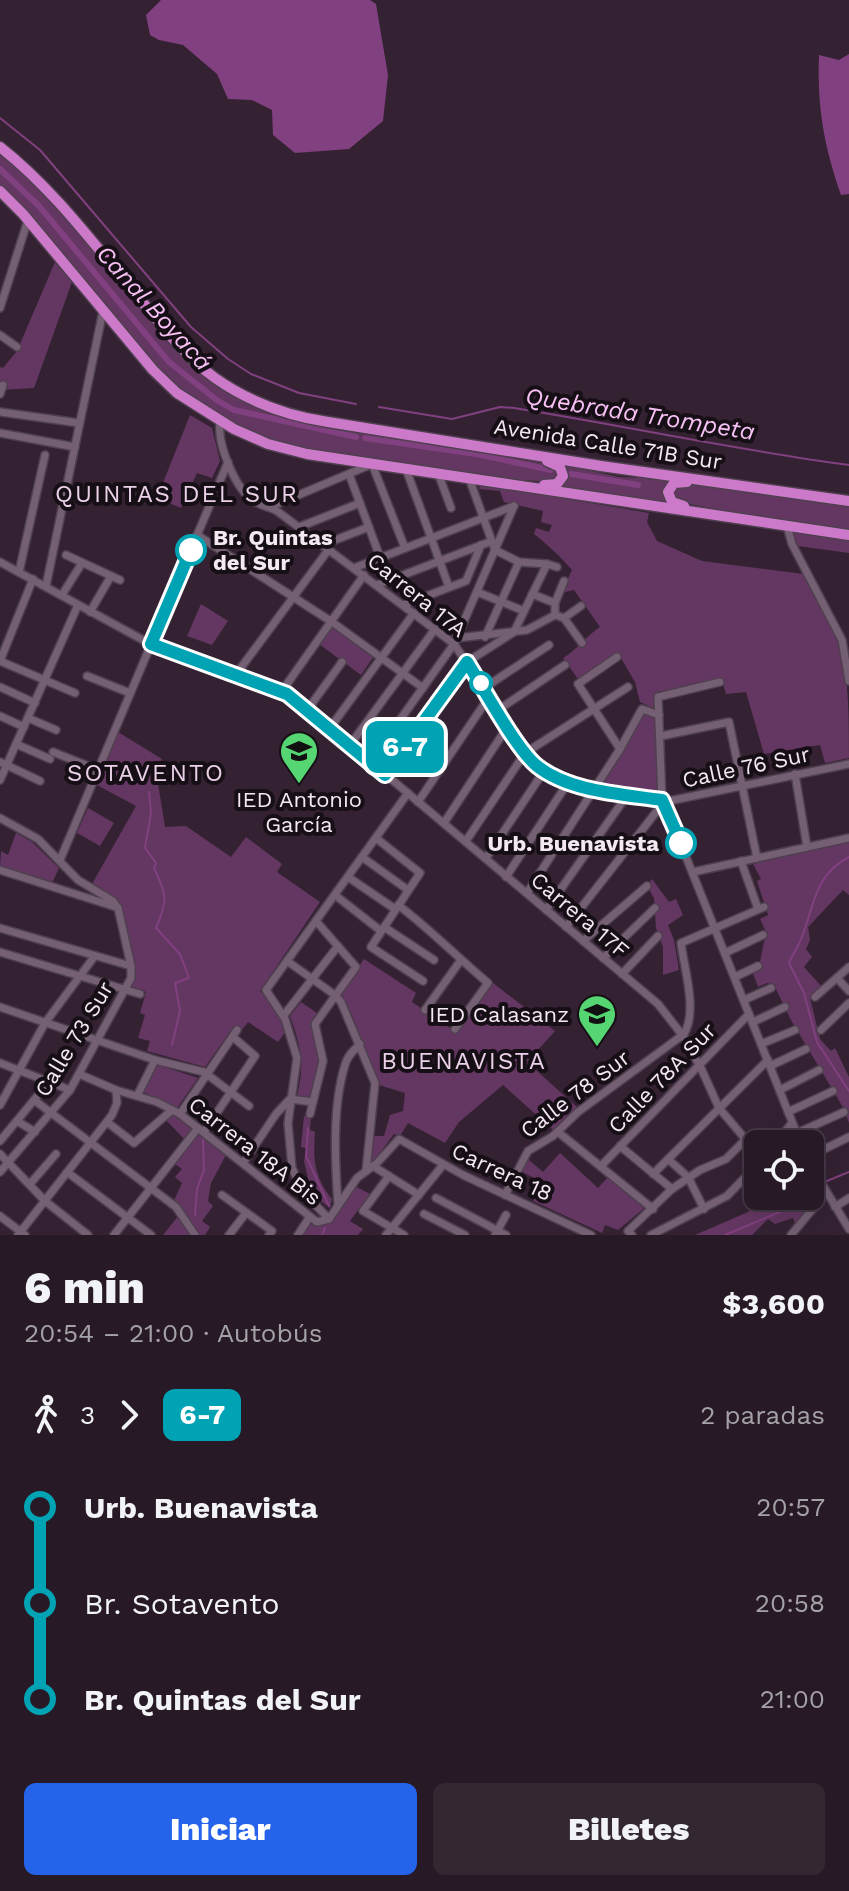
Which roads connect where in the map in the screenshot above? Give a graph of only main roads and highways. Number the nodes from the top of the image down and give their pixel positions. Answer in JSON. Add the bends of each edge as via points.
{"nodes":[{"id":1,"x":0,"y":147,"type":"edge"},
{"id":2,"x":0,"y":191,"type":"edge"},
{"id":3,"x":518,"y":452,"type":"junction"},
{"id":4,"x":725,"y":483,"type":"junction"},
{"id":5,"x":514,"y":484,"type":"junction"},
{"id":6,"x":849,"y":501,"type":"edge"},
{"id":7,"x":714,"y":515,"type":"junction"},
{"id":8,"x":849,"y":535,"type":"edge"}],
"edges":[{"from":1,"to":3,"type":"highway","name":"Avenida Calle 71B Sur","via":[[49,194],[172,339],[241,395],[306,419]]},
{"from":2,"to":5,"type":"highway","via":[[167,385],[220,422],[287,450]]},
{"from":3,"to":4,"type":"highway","name":"Avenida Calle 71B Sur"},
{"from":3,"to":5,"type":"highway","via":[[557,465],[563,476],[552,485]]},
{"from":4,"to":6,"type":"highway","name":"Avenida Calle 71B Sur"},
{"from":4,"to":7,"type":"highway","via":[[679,482],[668,489],[675,503]]},
{"from":5,"to":7,"type":"highway"},
{"from":7,"to":8,"type":"highway"}]}
